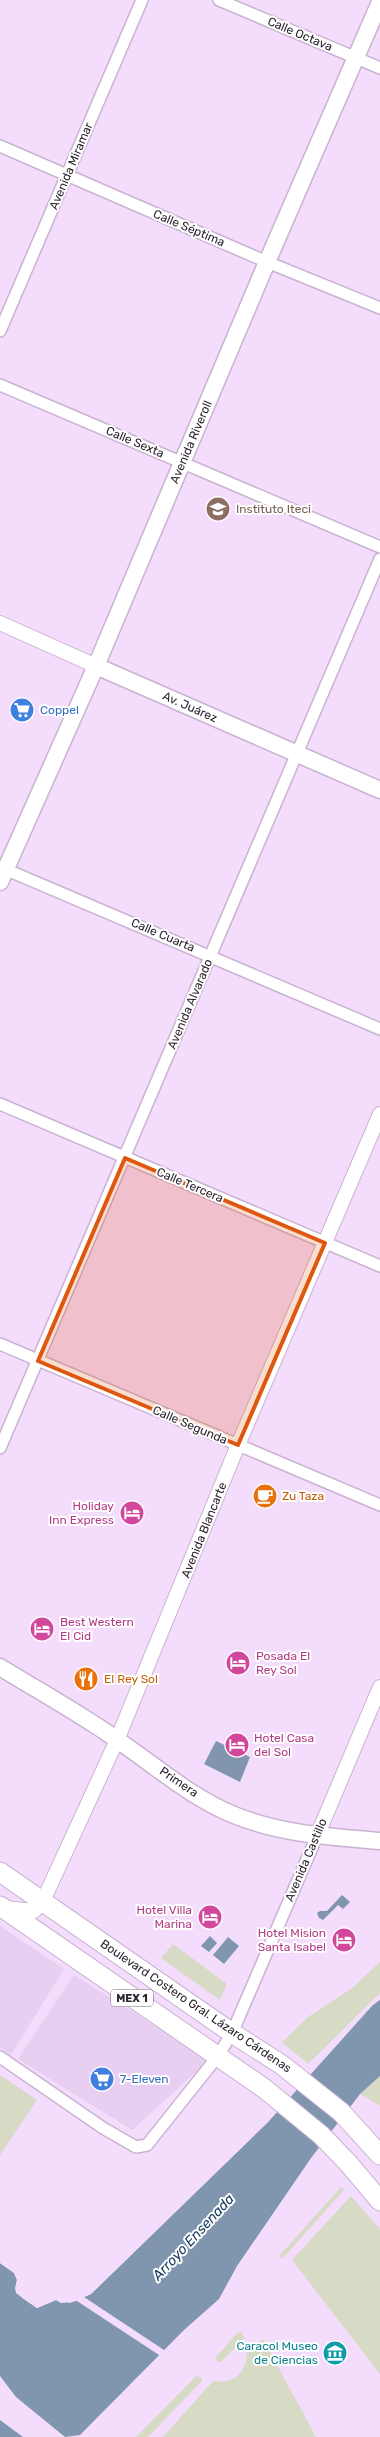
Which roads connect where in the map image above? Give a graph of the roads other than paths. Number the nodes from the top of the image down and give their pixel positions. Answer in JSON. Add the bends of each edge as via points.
{"nodes":[{"id":1,"x":142,"y":0,"type":"edge"},
{"id":2,"x":219,"y":0,"type":"edge"},
{"id":3,"x":380,"y":2,"type":"edge"},
{"id":4,"x":355,"y":58,"type":"junction"},
{"id":5,"x":380,"y":68,"type":"edge"},
{"id":6,"x":0,"y":146,"type":"edge"},
{"id":7,"x":67,"y":175,"type":"junction"},
{"id":8,"x":267,"y":262,"type":"junction"},
{"id":9,"x":380,"y":308,"type":"edge"},
{"id":10,"x":0,"y":331,"type":"edge"},
{"id":11,"x":0,"y":385,"type":"edge"},
{"id":12,"x":183,"y":462,"type":"junction"},
{"id":13,"x":380,"y":547,"type":"edge"},
{"id":14,"x":380,"y":559,"type":"edge"},
{"id":15,"x":0,"y":624,"type":"edge"},
{"id":16,"x":96,"y":666,"type":"junction"},
{"id":17,"x":297,"y":754,"type":"junction"},
{"id":18,"x":380,"y":790,"type":"edge"},
{"id":19,"x":2,"y":872,"type":"edge"},
{"id":20,"x":211,"y":956,"type":"junction"},
{"id":21,"x":380,"y":1029,"type":"edge"},
{"id":22,"x":0,"y":1104,"type":"edge"},
{"id":23,"x":380,"y":1114,"type":"edge"},
{"id":24,"x":125,"y":1158,"type":"junction"},
{"id":25,"x":325,"y":1243,"type":"junction"},
{"id":26,"x":380,"y":1266,"type":"edge"},
{"id":27,"x":0,"y":1344,"type":"edge"},
{"id":28,"x":38,"y":1360,"type":"junction"},
{"id":29,"x":238,"y":1445,"type":"junction"},
{"id":30,"x":0,"y":1448,"type":"edge"},
{"id":31,"x":380,"y":1505,"type":"edge"},
{"id":32,"x":0,"y":1667,"type":"edge"},
{"id":33,"x":380,"y":1687,"type":"edge"},
{"id":34,"x":117,"y":1740,"type":"junction"},
{"id":35,"x":317,"y":1836,"type":"junction"},
{"id":36,"x":380,"y":1841,"type":"edge"},
{"id":37,"x":0,"y":1872,"type":"edge"},
{"id":38,"x":43,"y":1901,"type":"junction"},
{"id":39,"x":0,"y":1906,"type":"edge"},
{"id":40,"x":232,"y":2033,"type":"junction"},
{"id":41,"x":218,"y":2056,"type":"junction"},
{"id":42,"x":0,"y":2058,"type":"edge"},
{"id":43,"x":380,"y":2154,"type":"edge"},
{"id":44,"x":380,"y":2201,"type":"edge"}],
"edges":[{"from":1,"to":7,"type":"street","name":"Avenida Miramar"},
{"from":2,"to":4,"type":"street","name":"Calle Octava"},
{"from":3,"to":4,"type":"main road","name":"Avenida Riveroll"},
{"from":4,"to":5,"type":"street","name":"Calle Octava"},
{"from":4,"to":8,"type":"main road","name":"Avenida Riveroll"},
{"from":6,"to":7,"type":"street","name":"Calle Séptima"},
{"from":7,"to":8,"type":"street","name":"Calle Séptima"},
{"from":7,"to":10,"type":"street","name":"Avenida Miramar"},
{"from":8,"to":9,"type":"street","name":"Calle Séptima"},
{"from":8,"to":12,"type":"main road","name":"Avenida Riveroll"},
{"from":11,"to":12,"type":"street","name":"Calle Sexta"},
{"from":12,"to":13,"type":"street","name":"Calle Sexta"},
{"from":12,"to":16,"type":"main road","name":"Avenida Riveroll"},
{"from":14,"to":17,"type":"street","name":"Avenida Alvarado"},
{"from":15,"to":16,"type":"street","name":"Av. Juárez"},
{"from":16,"to":17,"type":"main road","name":"Av. Juárez"},
{"from":16,"to":19,"type":"main road","name":"Avenida Riveroll"},
{"from":17,"to":18,"type":"main road","name":"Av. Juárez"},
{"from":17,"to":20,"type":"street","name":"Avenida Alvarado"},
{"from":19,"to":20,"type":"street","name":"Calle Cuarta"},
{"from":20,"to":21,"type":"street","name":"Calle Cuarta"},
{"from":20,"to":24,"type":"street","name":"Avenida Alvarado"},
{"from":22,"to":24,"type":"street","name":"Calle Tercera"},
{"from":23,"to":25,"type":"street","name":"Avenida Blancarte"},
{"from":24,"to":25,"type":"street","name":"Calle Tercera"},
{"from":24,"to":28,"type":"street","name":"Avenida Alvarado"},
{"from":25,"to":26,"type":"street","name":"Calle Tercera"},
{"from":25,"to":29,"type":"street","name":"Avenida Blancarte"},
{"from":27,"to":28,"type":"street","name":"Calle Segunda"},
{"from":28,"to":29,"type":"street","name":"Calle Segunda"},
{"from":28,"to":30,"type":"street","name":"Avenida Alvarado"},
{"from":29,"to":31,"type":"street","name":"Calle Segunda"},
{"from":29,"to":34,"type":"street","name":"Avenida Blancarte"},
{"from":32,"to":34,"type":"main road","name":"Primera"},
{"from":33,"to":35,"type":"street","name":"Avenida Castillo"},
{"from":34,"to":35,"type":"main road","name":"Primera","via":[[212,1804],[234,1815]]},
{"from":34,"to":38,"type":"street","name":"Avenida Blancarte"},
{"from":35,"to":36,"type":"main road","name":"Primera"},
{"from":35,"to":40,"type":"street","name":"Avenida Castillo"},
{"from":37,"to":38,"type":"highway","name":"Boulevard Costero Gral. Lázaro Cárdenas","number":"MEX 1"},
{"from":38,"to":39,"type":"street","via":[[34,1911]]},
{"from":38,"to":40,"type":"highway","name":"Boulevard Costero Gral. Lázaro Cárdenas","number":"MEX 1"},
{"from":39,"to":41,"type":"highway","number":"MEX 1"},
{"from":40,"to":41,"type":"street","name":"Avenida Castillo"},
{"from":40,"to":43,"type":"highway","name":"Boulevard Costero Gral. Lázaro Cárdenas","number":"MEX 1","via":[[314,2089]]},
{"from":41,"to":42,"type":"street","name":"Avenida Castillo","via":[[156,2135],[142,2148],[103,2128]]},
{"from":41,"to":44,"type":"highway","number":"MEX 1","via":[[293,2111],[343,2157]]}]}
